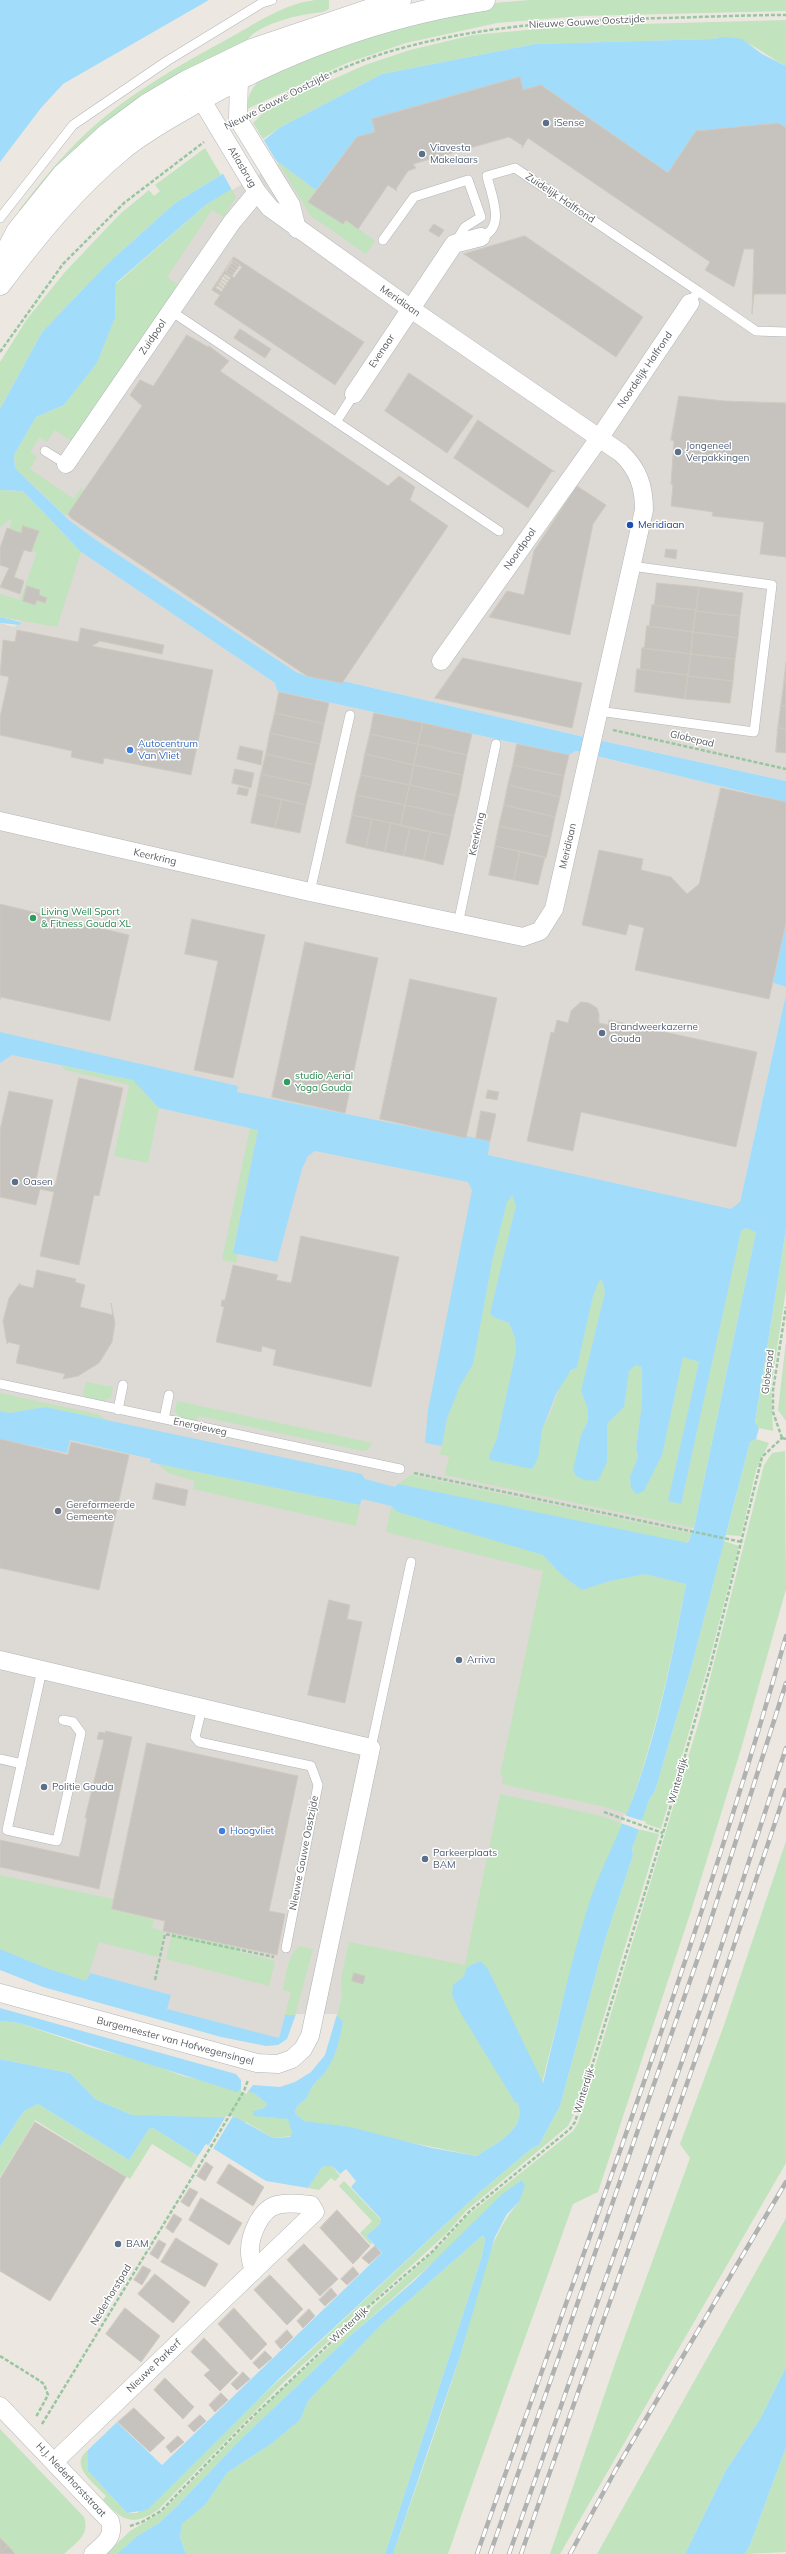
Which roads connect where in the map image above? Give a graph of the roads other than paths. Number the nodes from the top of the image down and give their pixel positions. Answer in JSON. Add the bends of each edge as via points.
{"nodes":[{"id":1,"x":272,"y":0,"type":"edge"},
{"id":2,"x":484,"y":0,"type":"edge"},
{"id":3,"x":385,"y":2,"type":"edge"},
{"id":4,"x":239,"y":78,"type":"junction"},
{"id":5,"x":186,"y":82,"type":"junction"},
{"id":6,"x":197,"y":101,"type":"junction"},
{"id":7,"x":252,"y":193,"type":"junction"},
{"id":8,"x":0,"y":218,"type":"edge"},
{"id":9,"x":297,"y":229,"type":"junction"},
{"id":10,"x":481,"y":237,"type":"joint"},
{"id":11,"x":383,"y":240,"type":"dead end"},
{"id":12,"x":454,"y":244,"type":"junction"},
{"id":13,"x":0,"y":265,"type":"edge"},
{"id":14,"x":0,"y":284,"type":"edge"},
{"id":15,"x":694,"y":297,"type":"junction"},
{"id":16,"x":411,"y":308,"type":"junction"},
{"id":17,"x":171,"y":311,"type":"junction"},
{"id":18,"x":786,"y":332,"type":"edge"},
{"id":19,"x":354,"y":394,"type":"joint"},
{"id":20,"x":336,"y":422,"type":"junction"},
{"id":21,"x":600,"y":437,"type":"junction"},
{"id":22,"x":45,"y":451,"type":"dead end"},
{"id":23,"x":66,"y":464,"type":"joint"},
{"id":24,"x":499,"y":531,"type":"dead end"},
{"id":25,"x":631,"y":566,"type":"junction"},
{"id":26,"x":441,"y":660,"type":"dead end"},
{"id":27,"x":350,"y":715,"type":"dead end"},
{"id":28,"x":595,"y":724,"type":"junction"},
{"id":29,"x":496,"y":744,"type":"dead end"},
{"id":30,"x":0,"y":821,"type":"edge"},
{"id":31,"x":310,"y":892,"type":"junction"},
{"id":32,"x":458,"y":924,"type":"junction"},
{"id":33,"x":540,"y":931,"type":"joint"},
{"id":34,"x":0,"y":1384,"type":"edge"},
{"id":35,"x":123,"y":1385,"type":"dead end"},
{"id":36,"x":170,"y":1395,"type":"dead end"},
{"id":37,"x":118,"y":1410,"type":"junction"},
{"id":38,"x":164,"y":1419,"type":"junction"},
{"id":39,"x":400,"y":1469,"type":"road end"},
{"id":40,"x":411,"y":1562,"type":"dead end"},
{"id":41,"x":0,"y":1660,"type":"edge"},
{"id":42,"x":42,"y":1670,"type":"junction"},
{"id":43,"x":202,"y":1708,"type":"junction"},
{"id":44,"x":63,"y":1720,"type":"dead end"},
{"id":45,"x":371,"y":1748,"type":"junction"},
{"id":46,"x":0,"y":1759,"type":"edge"},
{"id":47,"x":22,"y":1764,"type":"junction"},
{"id":48,"x":286,"y":1948,"type":"dead end"},
{"id":49,"x":0,"y":1993,"type":"edge"},
{"id":50,"x":254,"y":2271,"type":"dead end"},
{"id":51,"x":0,"y":2406,"type":"edge"},
{"id":52,"x":55,"y":2461,"type":"junction"},
{"id":53,"x":93,"y":2554,"type":"edge"}],
"edges":[{"from":1,"to":8,"type":"lane","via":[[262,3],[168,61],[73,125]]},
{"from":2,"to":4,"type":"main road","via":[[444,6],[386,21],[323,43]]},
{"from":3,"to":5,"type":"main road","via":[[252,50]]},
{"from":4,"to":6,"type":"main road"},
{"from":4,"to":9,"type":"street","via":[[241,124],[291,205]]},
{"from":5,"to":6,"type":"street"},
{"from":5,"to":13,"type":"main road","via":[[147,105],[108,134],[64,175],[17,232]]},
{"from":6,"to":7,"type":"street","name":"Atlasbrug"},
{"from":6,"to":14,"type":"main road","via":[[147,130],[116,155],[81,188],[30,245]]},
{"from":7,"to":9,"type":"street","name":"Meridiaan"},
{"from":7,"to":17,"type":"street","name":"Zuidpool"},
{"from":9,"to":16,"type":"street","name":"Meridiaan"},
{"from":10,"to":12,"type":"street","name":"Zuidelijk Halfrond"},
{"from":10,"to":15,"type":"lane","name":"Zuidelijk Halfrond","via":[[492,230],[496,212],[487,176],[514,168]]},
{"from":11,"to":12,"type":"lane","via":[[414,197],[468,180],[481,217],[465,228]]},
{"from":12,"to":16,"type":"street"},
{"from":15,"to":18,"type":"lane","via":[[756,331]]},
{"from":15,"to":21,"type":"street","name":"Noordelijk Halfrond"},
{"from":16,"to":19,"type":"street","name":"Evenaar"},
{"from":16,"to":21,"type":"street","name":"Meridiaan"},
{"from":17,"to":20,"type":"lane"},
{"from":17,"to":23,"type":"street","name":"Zuidpool"},
{"from":19,"to":20,"type":"lane"},
{"from":20,"to":24,"type":"lane"},
{"from":21,"to":25,"type":"street","name":"Meridiaan","via":[[630,462],[642,484],[644,510]]},
{"from":21,"to":26,"type":"street","name":"Noordpool"},
{"from":22,"to":23,"type":"lane","name":"Zuidpool"},
{"from":25,"to":28,"type":"street","name":"Meridiaan"},
{"from":25,"to":28,"type":"lane","via":[[772,585],[754,732]]},
{"from":27,"to":31,"type":"lane"},
{"from":28,"to":33,"type":"street","name":"Meridiaan","via":[[554,909]]},
{"from":29,"to":32,"type":"lane","name":"Keerkring"},
{"from":30,"to":31,"type":"street","name":"Keerkring"},
{"from":31,"to":32,"type":"street","name":"Keerkring"},
{"from":32,"to":33,"type":"street","name":"Keerkring","via":[[523,937]]},
{"from":34,"to":37,"type":"lane","name":"Energieweg"},
{"from":35,"to":37,"type":"lane"},
{"from":36,"to":38,"type":"lane"},
{"from":37,"to":38,"type":"lane","name":"Energieweg"},
{"from":38,"to":39,"type":"lane","name":"Energieweg"},
{"from":40,"to":45,"type":"lane"},
{"from":41,"to":42,"type":"street"},
{"from":42,"to":43,"type":"street"},
{"from":42,"to":47,"type":"lane"},
{"from":43,"to":45,"type":"street"},
{"from":43,"to":48,"type":"lane","name":"Nieuwe Gouwe Oostzijde","via":[[195,1737],[199,1742],[311,1766],[318,1785]]},
{"from":44,"to":47,"type":"lane","via":[[72,1722],[81,1733],[57,1841],[7,1830]]},
{"from":45,"to":49,"type":"street","name":"Burgemeester van Hofwegensingel","via":[[310,2036],[303,2049],[292,2058],[278,2064],[235,2059]]},
{"from":46,"to":47,"type":"lane"},
{"from":50,"to":52,"type":"street","name":"Nieuwe Parkerf"},
{"from":51,"to":52,"type":"street","name":"H.J. Nederhorststraat"},
{"from":52,"to":53,"type":"street","name":"H.J. Nederhorststraat","via":[[110,2520],[112,2529],[108,2540]]}]}
